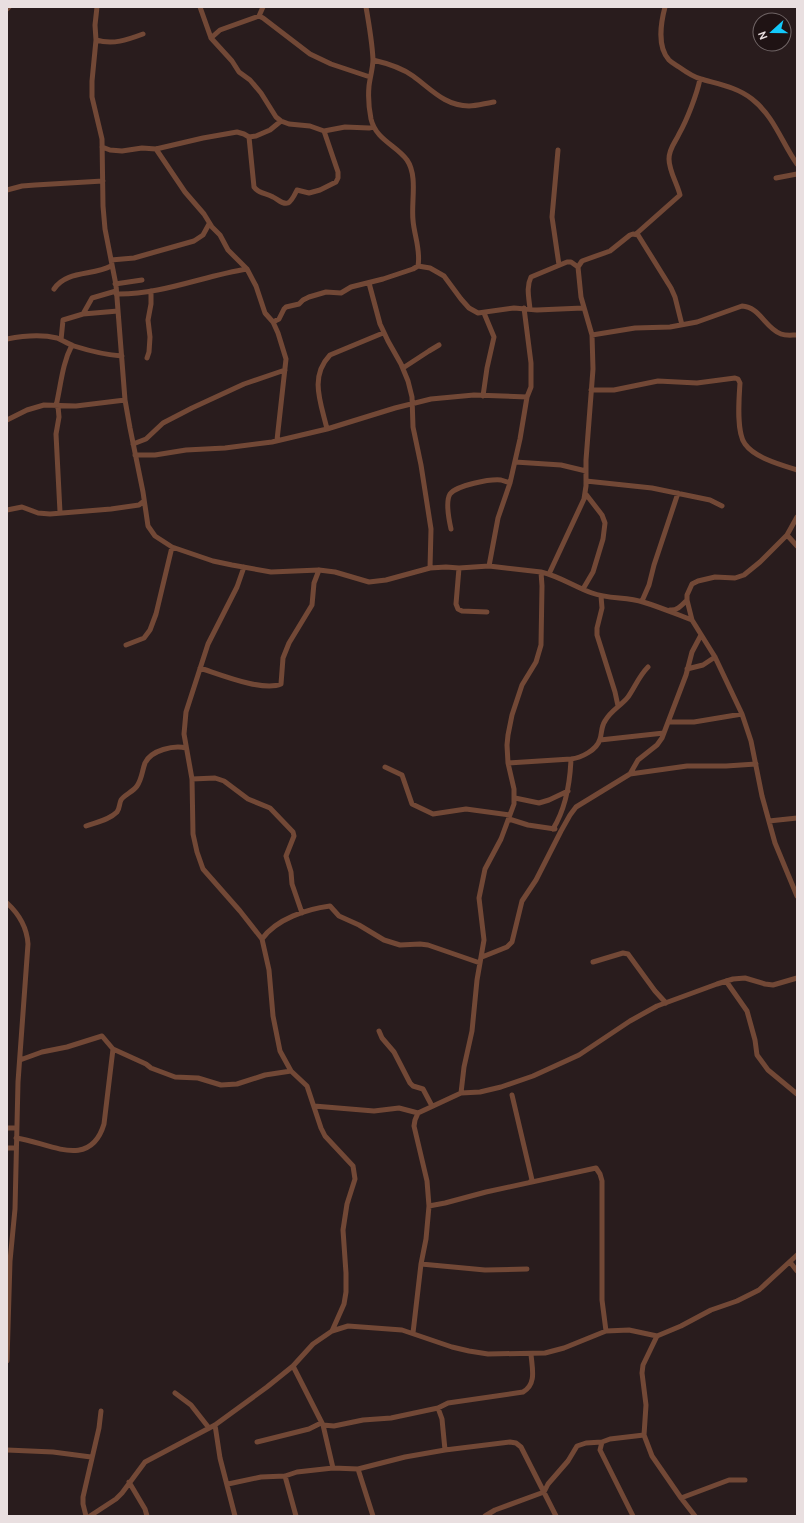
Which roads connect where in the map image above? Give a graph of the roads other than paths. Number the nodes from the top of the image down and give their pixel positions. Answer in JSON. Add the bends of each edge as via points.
{"nodes":[{"id":1,"x":97,"y":7,"type":"edge"},
{"id":2,"x":200,"y":7,"type":"edge"},
{"id":3,"x":263,"y":7,"type":"edge"},
{"id":4,"x":366,"y":7,"type":"edge"},
{"id":5,"x":665,"y":7,"type":"edge"},
{"id":6,"x":259,"y":16,"type":"junction"},
{"id":7,"x":143,"y":34,"type":"dead end"},
{"id":8,"x":211,"y":38,"type":"junction"},
{"id":9,"x":96,"y":40,"type":"junction"},
{"id":10,"x":373,"y":60,"type":"junction"},
{"id":11,"x":370,"y":77,"type":"junction"},
{"id":12,"x":700,"y":79,"type":"junction"},
{"id":13,"x":494,"y":102,"type":"dead end"},
{"id":14,"x":281,"y":121,"type":"junction"},
{"id":15,"x":374,"y":127,"type":"junction"},
{"id":16,"x":324,"y":132,"type":"junction"},
{"id":17,"x":249,"y":137,"type":"junction"},
{"id":18,"x":102,"y":147,"type":"junction"},
{"id":19,"x":156,"y":149,"type":"junction"},
{"id":20,"x":558,"y":150,"type":"dead end"},
{"id":21,"x":797,"y":164,"type":"edge"},
{"id":22,"x":797,"y":174,"type":"edge"},
{"id":23,"x":776,"y":178,"type":"dead end"},
{"id":24,"x":103,"y":181,"type":"junction"},
{"id":25,"x":7,"y":190,"type":"edge"},
{"id":26,"x":209,"y":224,"type":"junction"},
{"id":27,"x":636,"y":234,"type":"junction"},
{"id":28,"x":111,"y":263,"type":"junction"},
{"id":29,"x":559,"y":265,"type":"junction"},
{"id":30,"x":418,"y":266,"type":"junction"},
{"id":31,"x":578,"y":267,"type":"junction"},
{"id":32,"x":247,"y":269,"type":"junction"},
{"id":33,"x":142,"y":280,"type":"dead end"},
{"id":34,"x":369,"y":283,"type":"junction"},
{"id":35,"x":115,"y":284,"type":"junction"},
{"id":36,"x":54,"y":289,"type":"dead end"},
{"id":37,"x":151,"y":291,"type":"junction"},
{"id":38,"x":116,"y":292,"type":"junction"},
{"id":39,"x":583,"y":308,"type":"junction"},
{"id":40,"x":527,"y":309,"type":"junction"},
{"id":41,"x":118,"y":311,"type":"junction"},
{"id":42,"x":484,"y":313,"type":"junction"},
{"id":43,"x":83,"y":314,"type":"junction"},
{"id":44,"x":273,"y":322,"type":"junction"},
{"id":45,"x":682,"y":325,"type":"junction"},
{"id":46,"x":384,"y":333,"type":"junction"},
{"id":47,"x":592,"y":335,"type":"junction"},
{"id":48,"x":797,"y":335,"type":"edge"},
{"id":49,"x":7,"y":339,"type":"edge"},
{"id":50,"x":61,"y":340,"type":"junction"},
{"id":51,"x":72,"y":345,"type":"junction"},
{"id":52,"x":440,"y":345,"type":"dead end"},
{"id":53,"x":122,"y":356,"type":"junction"},
{"id":54,"x":146,"y":358,"type":"dead end"},
{"id":55,"x":403,"y":368,"type":"junction"},
{"id":56,"x":285,"y":370,"type":"junction"},
{"id":57,"x":591,"y":390,"type":"junction"},
{"id":58,"x":483,"y":396,"type":"junction"},
{"id":59,"x":527,"y":397,"type":"junction"},
{"id":60,"x":125,"y":400,"type":"junction"},
{"id":61,"x":413,"y":403,"type":"junction"},
{"id":62,"x":57,"y":406,"type":"junction"},
{"id":63,"x":7,"y":420,"type":"edge"},
{"id":64,"x":327,"y":429,"type":"junction"},
{"id":65,"x":277,"y":440,"type":"junction"},
{"id":66,"x":133,"y":444,"type":"junction"},
{"id":67,"x":135,"y":456,"type":"junction"},
{"id":68,"x":515,"y":462,"type":"junction"},
{"id":69,"x":797,"y":470,"type":"edge"},
{"id":70,"x":586,"y":471,"type":"junction"},
{"id":71,"x":586,"y":481,"type":"junction"},
{"id":72,"x":510,"y":483,"type":"junction"},
{"id":73,"x":585,"y":493,"type":"junction"},
{"id":74,"x":678,"y":493,"type":"junction"},
{"id":75,"x":144,"y":501,"type":"junction"},
{"id":76,"x":722,"y":506,"type":"dead end"},
{"id":77,"x":7,"y":510,"type":"edge"},
{"id":78,"x":60,"y":512,"type":"junction"},
{"id":79,"x":797,"y":517,"type":"edge"},
{"id":80,"x":451,"y":529,"type":"dead end"},
{"id":81,"x":786,"y":535,"type":"junction"},
{"id":82,"x":797,"y":546,"type":"edge"},
{"id":83,"x":172,"y":547,"type":"junction"},
{"id":84,"x":489,"y":566,"type":"junction"},
{"id":85,"x":244,"y":567,"type":"junction"},
{"id":86,"x":430,"y":568,"type":"junction"},
{"id":87,"x":459,"y":568,"type":"junction"},
{"id":88,"x":319,"y":570,"type":"junction"},
{"id":89,"x":541,"y":572,"type":"junction"},
{"id":90,"x":549,"y":574,"type":"junction"},
{"id":91,"x":583,"y":589,"type":"junction"},
{"id":92,"x":601,"y":596,"type":"junction"},
{"id":93,"x":687,"y":600,"type":"junction"},
{"id":94,"x":642,"y":602,"type":"junction"},
{"id":95,"x":667,"y":610,"type":"junction"},
{"id":96,"x":487,"y":612,"type":"dead end"},
{"id":97,"x":692,"y":620,"type":"junction"},
{"id":98,"x":702,"y":635,"type":"junction"},
{"id":99,"x":126,"y":645,"type":"dead end"},
{"id":100,"x":715,"y":657,"type":"junction"},
{"id":101,"x":648,"y":667,"type":"dead end"},
{"id":102,"x":200,"y":668,"type":"junction"},
{"id":103,"x":687,"y":669,"type":"junction"},
{"id":104,"x":618,"y":706,"type":"junction"},
{"id":105,"x":742,"y":714,"type":"junction"},
{"id":106,"x":668,"y":722,"type":"junction"},
{"id":107,"x":664,"y":733,"type":"junction"},
{"id":108,"x":600,"y":740,"type":"junction"},
{"id":109,"x":186,"y":748,"type":"junction"},
{"id":110,"x":571,"y":759,"type":"junction"},
{"id":111,"x":508,"y":763,"type":"junction"},
{"id":112,"x":756,"y":764,"type":"junction"},
{"id":113,"x":385,"y":767,"type":"dead end"},
{"id":114,"x":630,"y":774,"type":"junction"},
{"id":115,"x":192,"y":779,"type":"junction"},
{"id":116,"x":568,"y":791,"type":"junction"},
{"id":117,"x":515,"y":798,"type":"junction"},
{"id":118,"x":510,"y":817,"type":"junction"},
{"id":119,"x":797,"y":818,"type":"edge"},
{"id":120,"x":769,"y":821,"type":"junction"},
{"id":121,"x":86,"y":826,"type":"dead end"},
{"id":122,"x":553,"y":829,"type":"junction"},
{"id":123,"x":561,"y":831,"type":"junction"},
{"id":124,"x":797,"y":896,"type":"edge"},
{"id":125,"x":7,"y":903,"type":"edge"},
{"id":126,"x":302,"y":913,"type":"junction"},
{"id":127,"x":262,"y":939,"type":"junction"},
{"id":128,"x":481,"y":960,"type":"junction"},
{"id":129,"x":593,"y":962,"type":"dead end"},
{"id":130,"x":797,"y":978,"type":"edge"},
{"id":131,"x":726,"y":981,"type":"junction"},
{"id":132,"x":666,"y":1003,"type":"junction"},
{"id":133,"x":380,"y":1031,"type":"dead end"},
{"id":134,"x":113,"y":1049,"type":"junction"},
{"id":135,"x":20,"y":1060,"type":"junction"},
{"id":136,"x":291,"y":1071,"type":"junction"},
{"id":137,"x":461,"y":1093,"type":"junction"},
{"id":138,"x":797,"y":1094,"type":"edge"},
{"id":139,"x":512,"y":1095,"type":"dead end"},
{"id":140,"x":314,"y":1106,"type":"junction"},
{"id":141,"x":432,"y":1106,"type":"junction"},
{"id":142,"x":418,"y":1113,"type":"junction"},
{"id":143,"x":7,"y":1128,"type":"edge"},
{"id":144,"x":16,"y":1128,"type":"junction"},
{"id":145,"x":16,"y":1138,"type":"junction"},
{"id":146,"x":7,"y":1148,"type":"edge"},
{"id":147,"x":16,"y":1148,"type":"junction"},
{"id":148,"x":530,"y":1182,"type":"junction"},
{"id":149,"x":429,"y":1206,"type":"junction"},
{"id":150,"x":797,"y":1254,"type":"edge"},
{"id":151,"x":790,"y":1262,"type":"junction"},
{"id":152,"x":421,"y":1264,"type":"junction"},
{"id":153,"x":527,"y":1269,"type":"dead end"},
{"id":154,"x":797,"y":1271,"type":"edge"},
{"id":155,"x":8,"y":1278,"type":"edge"},
{"id":156,"x":332,"y":1331,"type":"junction"},
{"id":157,"x":606,"y":1331,"type":"junction"},
{"id":158,"x":413,"y":1333,"type":"junction"},
{"id":159,"x":657,"y":1336,"type":"junction"},
{"id":160,"x":531,"y":1354,"type":"junction"},
{"id":161,"x":7,"y":1361,"type":"edge"},
{"id":162,"x":293,"y":1366,"type":"junction"},
{"id":163,"x":175,"y":1393,"type":"dead end"},
{"id":164,"x":438,"y":1408,"type":"junction"},
{"id":165,"x":101,"y":1411,"type":"dead end"},
{"id":166,"x":322,"y":1424,"type":"junction"},
{"id":167,"x":215,"y":1425,"type":"junction"},
{"id":168,"x":209,"y":1428,"type":"junction"},
{"id":169,"x":644,"y":1435,"type":"junction"},
{"id":170,"x":257,"y":1442,"type":"dead end"},
{"id":171,"x":602,"y":1442,"type":"junction"},
{"id":172,"x":7,"y":1450,"type":"edge"},
{"id":173,"x":445,"y":1450,"type":"junction"},
{"id":174,"x":91,"y":1457,"type":"junction"},
{"id":175,"x":333,"y":1468,"type":"junction"},
{"id":176,"x":358,"y":1469,"type":"junction"},
{"id":177,"x":285,"y":1476,"type":"junction"},
{"id":178,"x":744,"y":1480,"type":"dead end"},
{"id":179,"x":129,"y":1482,"type":"junction"},
{"id":180,"x":228,"y":1484,"type":"junction"},
{"id":181,"x":544,"y":1492,"type":"junction"},
{"id":182,"x":681,"y":1498,"type":"junction"},
{"id":183,"x":234,"y":1515,"type":"edge"},
{"id":184,"x":86,"y":1516,"type":"edge"},
{"id":185,"x":90,"y":1516,"type":"edge"},
{"id":186,"x":147,"y":1516,"type":"edge"},
{"id":187,"x":296,"y":1516,"type":"edge"},
{"id":188,"x":373,"y":1516,"type":"edge"},
{"id":189,"x":485,"y":1516,"type":"edge"},
{"id":190,"x":556,"y":1516,"type":"edge"},
{"id":191,"x":633,"y":1516,"type":"edge"},
{"id":192,"x":695,"y":1516,"type":"edge"}],
"edges":[{"from":1,"to":9,"type":"street"},
{"from":2,"to":8,"type":"street"},
{"from":3,"to":6,"type":"street"},
{"from":4,"to":10,"type":"street"},
{"from":5,"to":12,"type":"street","via":[[661,29],[666,56],[684,71]]},
{"from":6,"to":8,"type":"street","via":[[220,30]]},
{"from":6,"to":11,"type":"street","via":[[310,54]]},
{"from":7,"to":9,"type":"street","via":[[118,42],[106,43]]},
{"from":8,"to":14,"type":"street","via":[[239,72],[261,92],[270,110]]},
{"from":9,"to":18,"type":"street","via":[[92,97]]},
{"from":10,"to":11,"type":"street"},
{"from":10,"to":13,"type":"street","via":[[406,72],[442,99],[469,106]]},
{"from":11,"to":15,"type":"street","via":[[370,106]]},
{"from":12,"to":21,"type":"street","via":[[736,89],[752,98],[763,108]]},
{"from":12,"to":27,"type":"street","via":[[670,152],[669,160],[680,195]]},
{"from":14,"to":16,"type":"street","via":[[310,126]]},
{"from":14,"to":17,"type":"street","via":[[262,135]]},
{"from":15,"to":16,"type":"street","via":[[345,127]]},
{"from":15,"to":30,"type":"street","via":[[382,139],[401,153],[411,169]]},
{"from":16,"to":17,"type":"street","via":[[338,172],[336,182],[315,192],[297,190],[287,203],[255,189]]},
{"from":17,"to":19,"type":"street","via":[[237,132]]},
{"from":18,"to":19,"type":"street","via":[[122,151]]},
{"from":18,"to":24,"type":"street"},
{"from":19,"to":26,"type":"street"},
{"from":20,"to":29,"type":"street","via":[[552,217]]},
{"from":22,"to":23,"type":"street"},
{"from":24,"to":25,"type":"street","via":[[28,186]]},
{"from":24,"to":28,"type":"street","via":[[105,228]]},
{"from":26,"to":28,"type":"street","via":[[203,235],[194,241]]},
{"from":26,"to":32,"type":"street","via":[[220,235],[228,250]]},
{"from":27,"to":31,"type":"street","via":[[630,235],[610,251],[582,261]]},
{"from":27,"to":45,"type":"street","via":[[671,288]]},
{"from":28,"to":35,"type":"street"},
{"from":28,"to":36,"type":"street","via":[[104,270],[69,277]]},
{"from":29,"to":31,"type":"street","via":[[571,262]]},
{"from":29,"to":40,"type":"street","via":[[531,277]]},
{"from":30,"to":34,"type":"street"},
{"from":30,"to":42,"type":"street","via":[[430,268],[441,274],[469,308]]},
{"from":31,"to":39,"type":"street"},
{"from":32,"to":37,"type":"street"},
{"from":32,"to":44,"type":"street","via":[[265,313]]},
{"from":33,"to":35,"type":"street"},
{"from":34,"to":44,"type":"street","via":[[350,287],[341,293],[326,292],[309,297],[299,304],[286,307],[279,319]]},
{"from":34,"to":46,"type":"street"},
{"from":35,"to":38,"type":"street"},
{"from":37,"to":38,"type":"street","via":[[128,294]]},
{"from":37,"to":54,"type":"street","via":[[148,320],[149,352]]},
{"from":38,"to":41,"type":"street"},
{"from":38,"to":43,"type":"street","via":[[92,298]]},
{"from":39,"to":40,"type":"street"},
{"from":39,"to":47,"type":"street"},
{"from":40,"to":42,"type":"street","via":[[510,308]]},
{"from":40,"to":59,"type":"street","via":[[531,387]]},
{"from":41,"to":43,"type":"street"},
{"from":41,"to":53,"type":"street"},
{"from":42,"to":58,"type":"street","via":[[494,337]]},
{"from":43,"to":50,"type":"street","via":[[63,320]]},
{"from":44,"to":56,"type":"street","via":[[286,359]]},
{"from":45,"to":47,"type":"street","via":[[635,328]]},
{"from":45,"to":48,"type":"street","via":[[748,306],[779,333]]},
{"from":46,"to":55,"type":"street"},
{"from":46,"to":64,"type":"street","via":[[326,358],[317,379]]},
{"from":47,"to":57,"type":"street"},
{"from":49,"to":50,"type":"street","via":[[33,336]]},
{"from":50,"to":51,"type":"street"},
{"from":51,"to":53,"type":"street","via":[[103,354]]},
{"from":51,"to":62,"type":"street","via":[[64,365]]},
{"from":52,"to":55,"type":"street"},
{"from":53,"to":60,"type":"street"},
{"from":55,"to":61,"type":"street"},
{"from":56,"to":65,"type":"street"},
{"from":56,"to":66,"type":"street","via":[[244,384],[192,408],[163,423],[146,438]]},
{"from":57,"to":69,"type":"street","via":[[614,390],[658,381],[697,383],[735,378],[740,383],[740,424],[745,444],[751,451],[772,462]]},
{"from":57,"to":70,"type":"street"},
{"from":58,"to":59,"type":"street"},
{"from":58,"to":61,"type":"street","via":[[439,398]]},
{"from":59,"to":68,"type":"street"},
{"from":60,"to":62,"type":"street"},
{"from":60,"to":66,"type":"street"},
{"from":61,"to":64,"type":"street"},
{"from":61,"to":86,"type":"street","via":[[413,427],[431,529]]},
{"from":62,"to":63,"type":"street","via":[[35,407]]},
{"from":62,"to":78,"type":"street"},
{"from":64,"to":65,"type":"street"},
{"from":65,"to":67,"type":"street","via":[[225,448]]},
{"from":66,"to":67,"type":"street"},
{"from":67,"to":75,"type":"street"},
{"from":68,"to":70,"type":"street","via":[[561,465]]},
{"from":68,"to":72,"type":"street"},
{"from":70,"to":71,"type":"street"},
{"from":71,"to":73,"type":"street"},
{"from":71,"to":74,"type":"street"},
{"from":72,"to":80,"type":"street","via":[[501,480],[485,481],[471,484],[449,495]]},
{"from":72,"to":84,"type":"street","via":[[498,518]]},
{"from":73,"to":90,"type":"street"},
{"from":73,"to":91,"type":"street","via":[[605,523],[593,572]]},
{"from":74,"to":76,"type":"street","via":[[710,500]]},
{"from":74,"to":94,"type":"street"},
{"from":75,"to":78,"type":"street","via":[[139,505],[111,509]]},
{"from":75,"to":83,"type":"street","via":[[148,526],[154,536]]},
{"from":77,"to":78,"type":"street","via":[[22,507],[38,513]]},
{"from":79,"to":81,"type":"street"},
{"from":81,"to":82,"type":"street"},
{"from":81,"to":93,"type":"street","via":[[760,562],[740,577],[707,578],[692,584]]},
{"from":83,"to":85,"type":"street","via":[[213,561]]},
{"from":83,"to":99,"type":"street","via":[[150,630],[144,638]]},
{"from":84,"to":87,"type":"street"},
{"from":84,"to":89,"type":"street"},
{"from":85,"to":88,"type":"street","via":[[276,572]]},
{"from":85,"to":102,"type":"street","via":[[237,587],[208,644]]},
{"from":86,"to":87,"type":"street"},
{"from":86,"to":88,"type":"street","via":[[374,582]]},
{"from":87,"to":96,"type":"street","via":[[456,604],[458,609]]},
{"from":88,"to":102,"type":"street","via":[[314,583],[312,605],[283,658],[281,684],[272,686],[249,683]]},
{"from":89,"to":90,"type":"street"},
{"from":89,"to":111,"type":"street","via":[[541,645],[536,662],[522,685],[512,715],[507,745]]},
{"from":90,"to":91,"type":"street"},
{"from":91,"to":92,"type":"street"},
{"from":92,"to":94,"type":"street"},
{"from":92,"to":104,"type":"street","via":[[602,608],[597,635]]},
{"from":93,"to":95,"type":"street","via":[[673,611]]},
{"from":93,"to":97,"type":"street"},
{"from":94,"to":95,"type":"street"},
{"from":95,"to":97,"type":"street"},
{"from":97,"to":98,"type":"street"},
{"from":98,"to":100,"type":"street"},
{"from":98,"to":103,"type":"street","via":[[692,652]]},
{"from":100,"to":103,"type":"street","via":[[703,665]]},
{"from":100,"to":105,"type":"street"},
{"from":101,"to":104,"type":"street","via":[[640,675],[628,697]]},
{"from":102,"to":109,"type":"street","via":[[186,717]]},
{"from":103,"to":106,"type":"street"},
{"from":104,"to":108,"type":"street","via":[[605,721]]},
{"from":105,"to":106,"type":"street","via":[[694,722]]},
{"from":105,"to":112,"type":"street"},
{"from":106,"to":107,"type":"street"},
{"from":107,"to":108,"type":"street"},
{"from":107,"to":114,"type":"street","via":[[657,745],[638,760]]},
{"from":108,"to":110,"type":"street","via":[[579,758]]},
{"from":109,"to":115,"type":"street"},
{"from":109,"to":121,"type":"street","via":[[161,750],[150,757],[145,762],[139,783],[122,799],[118,810],[107,819]]},
{"from":110,"to":111,"type":"street"},
{"from":110,"to":116,"type":"street"},
{"from":111,"to":117,"type":"street"},
{"from":112,"to":114,"type":"street","via":[[687,766]]},
{"from":112,"to":120,"type":"street"},
{"from":113,"to":118,"type":"street","via":[[402,775],[412,804],[429,813],[439,814],[466,809]]},
{"from":114,"to":123,"type":"street","via":[[576,807]]},
{"from":115,"to":126,"type":"street","via":[[215,778],[224,781],[244,797],[270,808],[293,832],[294,836],[286,856]]},
{"from":115,"to":127,"type":"street","via":[[193,839],[201,864]]},
{"from":116,"to":117,"type":"street","via":[[539,803]]},
{"from":116,"to":122,"type":"street","via":[[562,812]]},
{"from":117,"to":118,"type":"street"},
{"from":118,"to":122,"type":"street","via":[[528,825]]},
{"from":118,"to":128,"type":"street","via":[[484,874],[479,898],[484,932]]},
{"from":119,"to":120,"type":"street"},
{"from":120,"to":124,"type":"street"},
{"from":122,"to":123,"type":"street"},
{"from":123,"to":128,"type":"street","via":[[536,880],[522,901],[512,942]]},
{"from":125,"to":135,"type":"street","via":[[18,914],[28,944]]},
{"from":126,"to":127,"type":"street","via":[[280,922]]},
{"from":126,"to":128,"type":"street","via":[[330,906],[339,916],[384,940],[408,945],[428,945]]},
{"from":127,"to":136,"type":"street","via":[[280,1051]]},
{"from":128,"to":137,"type":"street"},
{"from":129,"to":132,"type":"street","via":[[628,954]]},
{"from":130,"to":131,"type":"street","via":[[773,985],[750,979]]},
{"from":131,"to":132,"type":"street"},
{"from":131,"to":138,"type":"street","via":[[747,1011],[757,1056],[768,1070]]},
{"from":132,"to":137,"type":"street","via":[[630,1021],[579,1055],[533,1076],[480,1092]]},
{"from":133,"to":141,"type":"street","via":[[410,1083],[423,1089]]},
{"from":134,"to":135,"type":"street","via":[[102,1036],[97,1036]]},
{"from":134,"to":136,"type":"street","via":[[175,1077],[198,1078],[221,1085],[237,1084],[265,1075]]},
{"from":134,"to":145,"type":"street","via":[[104,1124],[95,1142],[74,1151],[65,1151]]},
{"from":135,"to":144,"type":"street"},
{"from":136,"to":140,"type":"street","via":[[307,1086]]},
{"from":137,"to":141,"type":"street"},
{"from":139,"to":148,"type":"street","via":[[532,1180]]},
{"from":140,"to":142,"type":"street","via":[[374,1111],[399,1108]]},
{"from":140,"to":156,"type":"street","via":[[325,1136],[350,1161],[355,1173],[343,1230],[346,1292],[344,1304]]},
{"from":141,"to":142,"type":"street"},
{"from":142,"to":149,"type":"street","via":[[414,1126],[427,1181]]},
{"from":143,"to":144,"type":"street"},
{"from":144,"to":145,"type":"street"},
{"from":145,"to":147,"type":"street"},
{"from":146,"to":147,"type":"street"},
{"from":147,"to":155,"type":"street","via":[[15,1209]]},
{"from":148,"to":149,"type":"street"},
{"from":148,"to":157,"type":"street","via":[[596,1168],[598,1170],[602,1181],[602,1300]]},
{"from":149,"to":152,"type":"street"},
{"from":150,"to":151,"type":"street"},
{"from":151,"to":154,"type":"street"},
{"from":151,"to":159,"type":"street","via":[[759,1290]]},
{"from":152,"to":153,"type":"street","via":[[485,1270]]},
{"from":152,"to":158,"type":"street"},
{"from":155,"to":161,"type":"street"},
{"from":156,"to":158,"type":"street","via":[[348,1326]]},
{"from":156,"to":162,"type":"street","via":[[313,1344]]},
{"from":157,"to":159,"type":"street","via":[[629,1330]]},
{"from":157,"to":160,"type":"street","via":[[564,1348]]},
{"from":158,"to":160,"type":"street","via":[[469,1351],[488,1354]]},
{"from":159,"to":169,"type":"street","via":[[643,1365],[646,1405]]},
{"from":160,"to":164,"type":"street","via":[[533,1378],[528,1389],[523,1392],[448,1402]]},
{"from":162,"to":166,"type":"street"},
{"from":162,"to":167,"type":"street"},
{"from":163,"to":168,"type":"street","via":[[191,1405]]},
{"from":164,"to":166,"type":"street","via":[[334,1426]]},
{"from":164,"to":173,"type":"street","via":[[442,1419]]},
{"from":165,"to":174,"type":"street"},
{"from":166,"to":170,"type":"street"},
{"from":166,"to":175,"type":"street"},
{"from":167,"to":168,"type":"street"},
{"from":167,"to":180,"type":"street","via":[[220,1458]]},
{"from":168,"to":179,"type":"street","via":[[145,1462]]},
{"from":169,"to":171,"type":"street"},
{"from":169,"to":182,"type":"street","via":[[652,1456]]},
{"from":171,"to":181,"type":"street","via":[[577,1446]]},
{"from":171,"to":191,"type":"street","via":[[602,1455]]},
{"from":172,"to":174,"type":"street"},
{"from":173,"to":176,"type":"street"},
{"from":173,"to":181,"type":"street","via":[[516,1443],[522,1448]]},
{"from":174,"to":184,"type":"street","via":[[82,1497]]},
{"from":175,"to":176,"type":"street"},
{"from":175,"to":177,"type":"street"},
{"from":176,"to":188,"type":"street"},
{"from":177,"to":180,"type":"street","via":[[261,1477]]},
{"from":177,"to":187,"type":"street"},
{"from":178,"to":182,"type":"street","via":[[730,1480]]},
{"from":179,"to":185,"type":"street","via":[[116,1499]]},
{"from":179,"to":186,"type":"street"},
{"from":180,"to":183,"type":"street"},
{"from":181,"to":189,"type":"street"},
{"from":181,"to":190,"type":"street"},
{"from":182,"to":192,"type":"street"}]}
